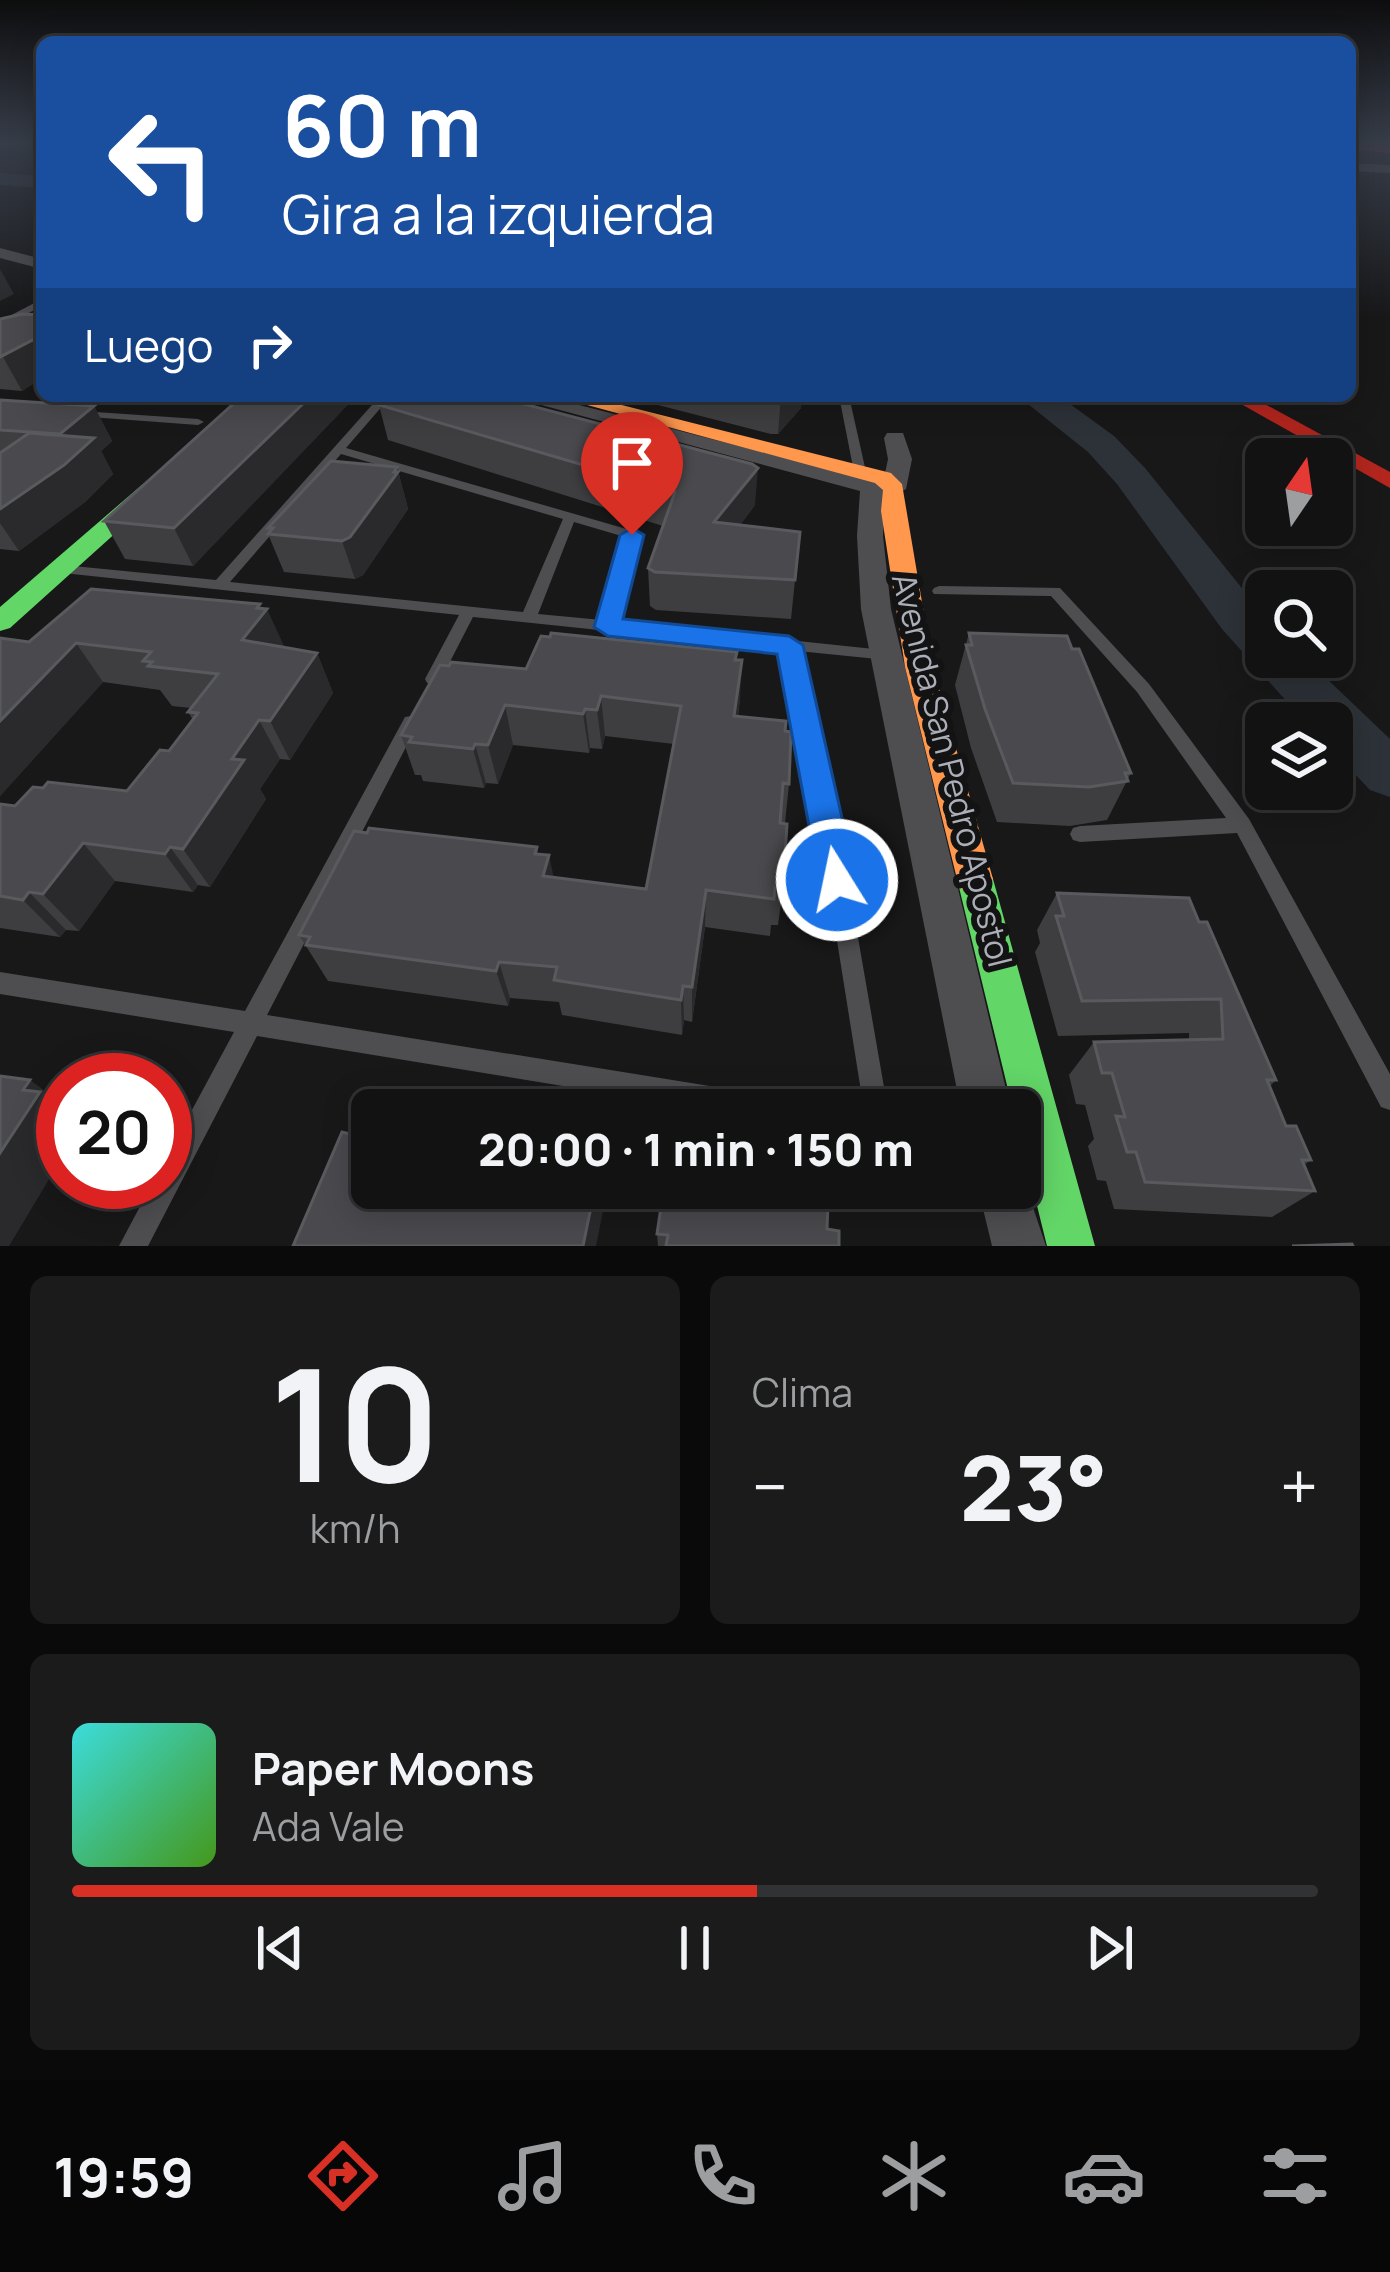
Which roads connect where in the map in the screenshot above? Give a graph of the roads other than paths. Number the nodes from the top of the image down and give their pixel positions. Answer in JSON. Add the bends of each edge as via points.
{"nodes":[{"id":1,"x":0,"y":256,"type":"edge"},
{"id":2,"x":36,"y":265,"type":"edge"},
{"id":3,"x":36,"y":306,"type":"edge"},
{"id":4,"x":0,"y":328,"type":"edge"},
{"id":5,"x":14,"y":333,"type":"edge"},
{"id":6,"x":381,"y":402,"type":"edge"},
{"id":7,"x":545,"y":402,"type":"edge"},
{"id":8,"x":585,"y":402,"type":"edge"},
{"id":9,"x":845,"y":402,"type":"edge"},
{"id":10,"x":1247,"y":402,"type":"edge"},
{"id":11,"x":1208,"y":408,"type":"dead end"},
{"id":12,"x":66,"y":413,"type":"edge"},
{"id":13,"x":212,"y":423,"type":"joint"},
{"id":14,"x":895,"y":438,"type":"dead end"},
{"id":15,"x":1260,"y":438,"type":"edge"},
{"id":16,"x":339,"y":450,"type":"junction"},
{"id":17,"x":860,"y":476,"type":"junction"},
{"id":18,"x":1390,"y":481,"type":"edge"},
{"id":19,"x":894,"y":489,"type":"junction"},
{"id":20,"x":1353,"y":489,"type":"edge"},
{"id":21,"x":1390,"y":508,"type":"edge"},
{"id":22,"x":570,"y":518,"type":"junction"},
{"id":23,"x":61,"y":569,"type":"junction"},
{"id":24,"x":219,"y":586,"type":"junction"},
{"id":25,"x":939,"y":591,"type":"dead end"},
{"id":26,"x":468,"y":613,"type":"junction"},
{"id":27,"x":528,"y":619,"type":"junction"},
{"id":28,"x":0,"y":622,"type":"edge"},
{"id":29,"x":608,"y":627,"type":"junction"},
{"id":30,"x":789,"y":645,"type":"junction"},
{"id":31,"x":887,"y":655,"type":"junction"},
{"id":32,"x":1242,"y":825,"type":"junction"},
{"id":33,"x":1080,"y":834,"type":"dead end"},
{"id":34,"x":0,"y":983,"type":"edge"},
{"id":35,"x":251,"y":1027,"type":"junction"},
{"id":36,"x":650,"y":1089,"type":"edge"},
{"id":37,"x":872,"y":1089,"type":"edge"},
{"id":38,"x":981,"y":1089,"type":"edge"},
{"id":39,"x":1390,"y":1098,"type":"edge"},
{"id":40,"x":1009,"y":1209,"type":"edge"},
{"id":41,"x":134,"y":1246,"type":"edge"},
{"id":42,"x":1019,"y":1246,"type":"edge"},
{"id":43,"x":1071,"y":1246,"type":"edge"}],
"edges":[{"from":1,"to":2,"type":"street"},
{"from":3,"to":4,"type":"lane"},
{"from":4,"to":5,"type":"lane"},
{"from":6,"to":16,"type":"lane"},
{"from":7,"to":17,"type":"street"},
{"from":8,"to":17,"type":"main road"},
{"from":9,"to":17,"type":"lane"},
{"from":10,"to":18,"type":"main road"},
{"from":11,"to":15,"type":"main road"},
{"from":12,"to":13,"type":"lane"},
{"from":13,"to":23,"type":"main road","via":[[184,460]]},
{"from":14,"to":19,"type":"street"},
{"from":16,"to":22,"type":"lane"},
{"from":16,"to":24,"type":"lane"},
{"from":17,"to":19,"type":"main road","via":[[883,478]]},
{"from":17,"to":31,"type":"street","name":"Avenida San Pedro Apostol","via":[[873,487],[876,609]]},
{"from":19,"to":43,"type":"main road","name":"Avenida San Pedro Apostol","via":[[920,667]]},
{"from":20,"to":21,"type":"main road"},
{"from":22,"to":27,"type":"lane"},
{"from":22,"to":29,"type":"lane","via":[[632,535]]},
{"from":23,"to":24,"type":"lane"},
{"from":23,"to":28,"type":"main road"},
{"from":24,"to":26,"type":"lane"},
{"from":25,"to":32,"type":"lane","via":[[1055,591],[1143,688]]},
{"from":26,"to":27,"type":"lane"},
{"from":26,"to":35,"type":"lane"},
{"from":27,"to":29,"type":"lane"},
{"from":29,"to":30,"type":"lane"},
{"from":30,"to":31,"type":"lane"},
{"from":30,"to":37,"type":"lane"},
{"from":31,"to":38,"type":"street","name":"Avenida San Pedro Apostol"},
{"from":32,"to":33,"type":"lane"},
{"from":32,"to":39,"type":"lane"},
{"from":34,"to":35,"type":"lane"},
{"from":35,"to":36,"type":"lane"},
{"from":35,"to":41,"type":"lane"},
{"from":40,"to":42,"type":"street"}]}
